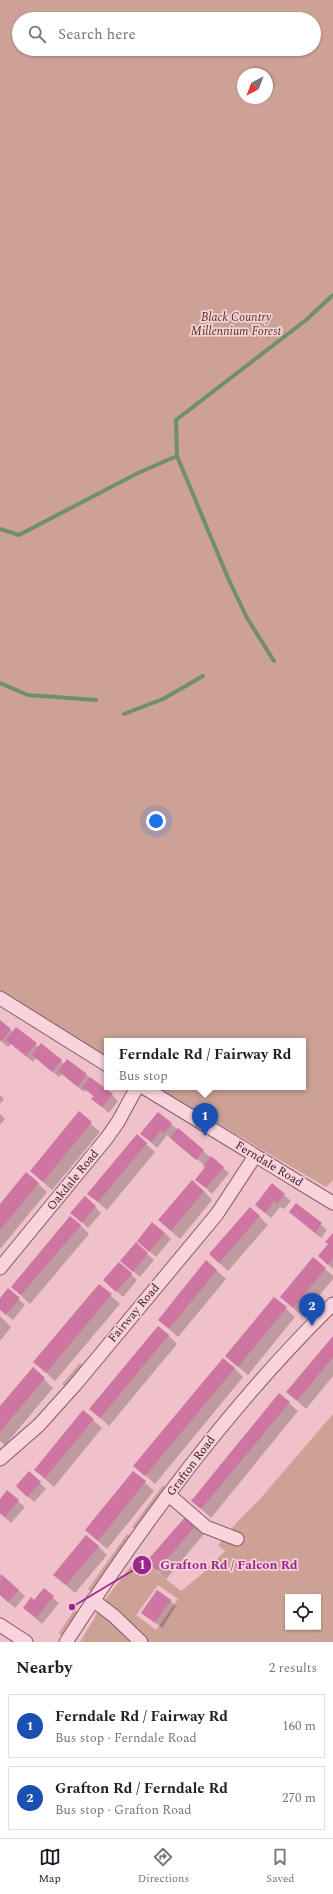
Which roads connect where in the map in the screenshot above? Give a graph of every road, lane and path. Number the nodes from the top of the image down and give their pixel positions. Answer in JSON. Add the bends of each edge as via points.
{"nodes":[{"id":1,"x":0,"y":998,"type":"edge"},
{"id":2,"x":104,"y":1063,"type":"edge"},
{"id":3,"x":136,"y":1090,"type":"edge"},
{"id":4,"x":148,"y":1090,"type":"edge"},
{"id":5,"x":255,"y":1156,"type":"junction"},
{"id":6,"x":333,"y":1203,"type":"edge"},
{"id":7,"x":0,"y":1268,"type":"edge"},
{"id":8,"x":333,"y":1304,"type":"edge"},
{"id":9,"x":0,"y":1459,"type":"edge"},
{"id":10,"x":169,"y":1495,"type":"junction"},
{"id":11,"x":237,"y":1539,"type":"dead end"},
{"id":12,"x":93,"y":1600,"type":"junction"},
{"id":13,"x":0,"y":1624,"type":"edge"},
{"id":14,"x":26,"y":1642,"type":"edge"},
{"id":15,"x":66,"y":1642,"type":"edge"},
{"id":16,"x":140,"y":1642,"type":"edge"}],
"edges":[{"from":1,"to":2,"type":"street"},
{"from":3,"to":7,"type":"street","name":"Oakdale Road","via":[[106,1140]]},
{"from":4,"to":5,"type":"street","name":"Ferndale Road"},
{"from":5,"to":6,"type":"street","name":"Ferndale Road"},
{"from":5,"to":9,"type":"street","name":"Fairway Road","via":[[217,1214],[75,1385],[39,1425]]},
{"from":8,"to":10,"type":"street","name":"Grafton Road","via":[[212,1438]]},
{"from":10,"to":11,"type":"street","via":[[206,1527]]},
{"from":10,"to":12,"type":"street","name":"Grafton Road"},
{"from":12,"to":15,"type":"street","name":"Grafton Road"},
{"from":12,"to":16,"type":"street","via":[[114,1616]]},
{"from":13,"to":14,"type":"street"}]}
